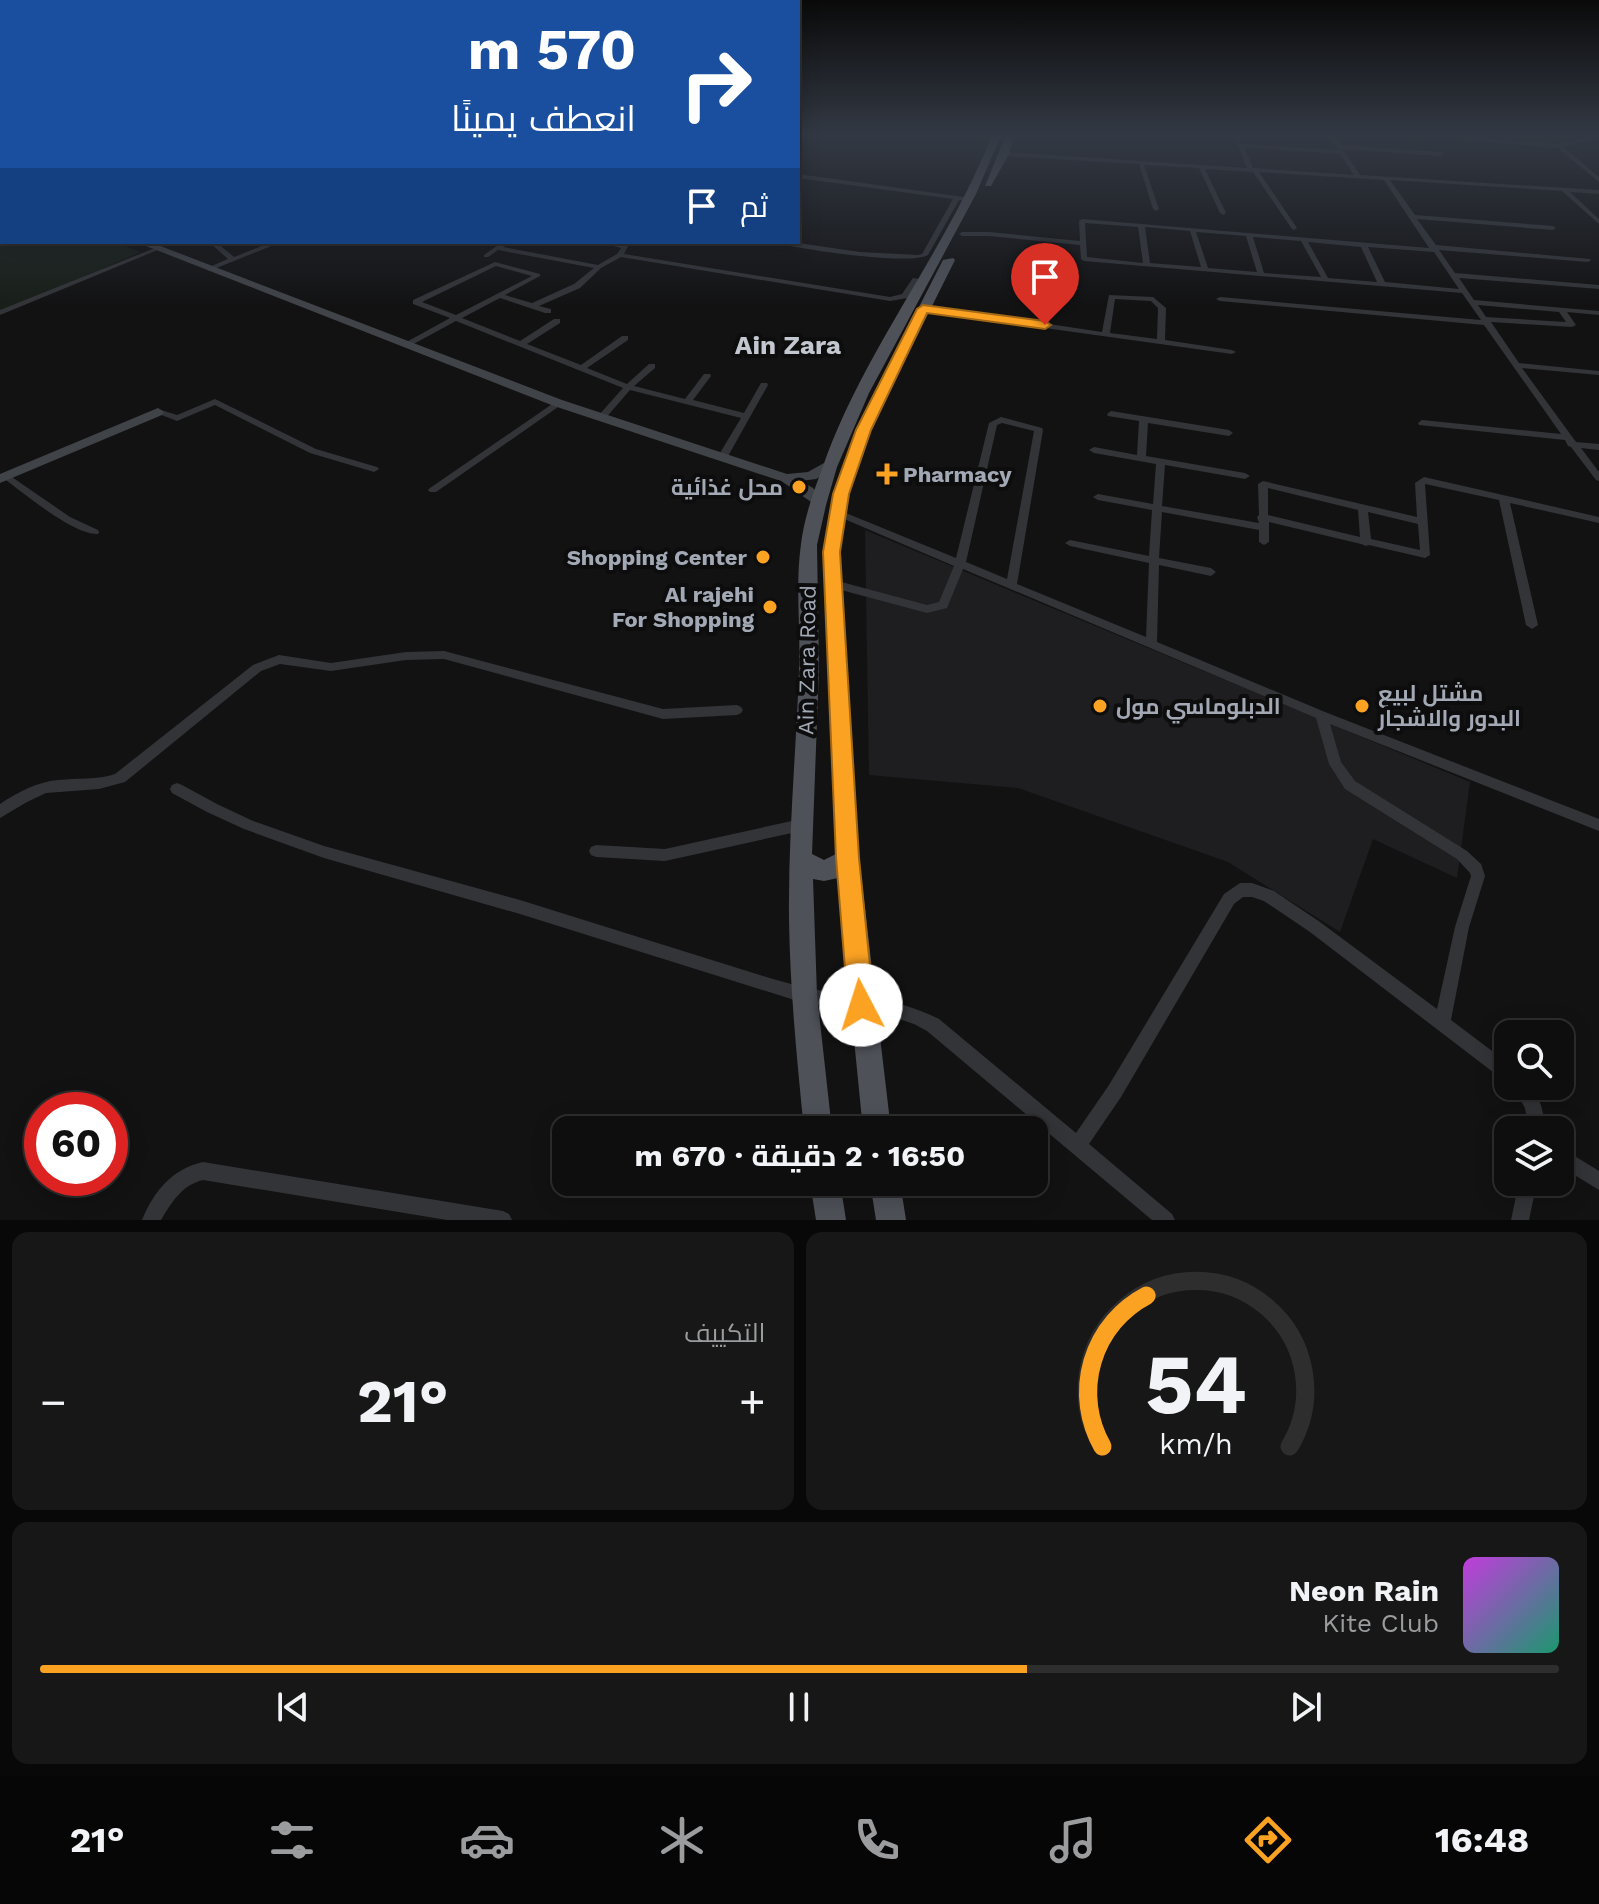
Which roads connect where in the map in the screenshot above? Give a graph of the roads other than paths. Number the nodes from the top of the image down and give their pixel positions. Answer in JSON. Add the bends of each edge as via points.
{"nodes":[{"id":1,"x":912,"y":192,"type":"edge"},
{"id":2,"x":966,"y":192,"type":"edge"},
{"id":3,"x":984,"y":192,"type":"edge"},
{"id":4,"x":1150,"y":192,"type":"edge"},
{"id":5,"x":1213,"y":192,"type":"edge"},
{"id":6,"x":1269,"y":192,"type":"edge"},
{"id":7,"x":1395,"y":192,"type":"edge"},
{"id":8,"x":1566,"y":192,"type":"edge"},
{"id":9,"x":962,"y":199,"type":"junction"},
{"id":10,"x":1156,"y":209,"type":"dead end"},
{"id":11,"x":1223,"y":213,"type":"dead end"},
{"id":12,"x":1411,"y":217,"type":"junction"},
{"id":13,"x":1599,"y":222,"type":"edge"},
{"id":14,"x":1141,"y":225,"type":"junction"},
{"id":15,"x":1294,"y":228,"type":"dead end"},
{"id":16,"x":1553,"y":228,"type":"dead end"},
{"id":17,"x":964,"y":231,"type":"junction"},
{"id":18,"x":1193,"y":231,"type":"junction"},
{"id":19,"x":1249,"y":235,"type":"junction"},
{"id":20,"x":1304,"y":240,"type":"junction"},
{"id":21,"x":1084,"y":243,"type":"junction"},
{"id":22,"x":214,"y":244,"type":"edge"},
{"id":23,"x":273,"y":244,"type":"edge"},
{"id":24,"x":504,"y":244,"type":"edge"},
{"id":25,"x":625,"y":244,"type":"edge"},
{"id":26,"x":791,"y":244,"type":"edge"},
{"id":27,"x":154,"y":245,"type":"edge"},
{"id":28,"x":1364,"y":245,"type":"junction"},
{"id":29,"x":497,"y":248,"type":"junction"},
{"id":30,"x":1433,"y":249,"type":"junction"},
{"id":31,"x":620,"y":255,"type":"junction"},
{"id":32,"x":486,"y":256,"type":"dead end"},
{"id":33,"x":232,"y":259,"type":"junction"},
{"id":34,"x":1588,"y":260,"type":"dead end"},
{"id":35,"x":1147,"y":265,"type":"junction"},
{"id":36,"x":599,"y":267,"type":"junction"},
{"id":37,"x":209,"y":269,"type":"junction"},
{"id":38,"x":1205,"y":270,"type":"junction"},
{"id":39,"x":1261,"y":273,"type":"junction"},
{"id":40,"x":1452,"y":275,"type":"junction"},
{"id":41,"x":915,"y":279,"type":"dead end"},
{"id":42,"x":1325,"y":279,"type":"junction"},
{"id":43,"x":1382,"y":284,"type":"junction"},
{"id":44,"x":1051,"y":287,"type":"dead end"},
{"id":45,"x":1599,"y":287,"type":"edge"},
{"id":46,"x":1463,"y":291,"type":"junction"},
{"id":47,"x":498,"y":295,"type":"junction"},
{"id":48,"x":1220,"y":299,"type":"dead end"},
{"id":49,"x":1472,"y":302,"type":"junction"},
{"id":50,"x":532,"y":306,"type":"junction"},
{"id":51,"x":923,"y":309,"type":"junction"},
{"id":52,"x":1562,"y":310,"type":"junction"},
{"id":53,"x":548,"y":311,"type":"dead end"},
{"id":54,"x":0,"y":313,"type":"edge"},
{"id":55,"x":1599,"y":313,"type":"edge"},
{"id":56,"x":457,"y":317,"type":"junction"},
{"id":57,"x":557,"y":321,"type":"dead end"},
{"id":58,"x":1487,"y":321,"type":"junction"},
{"id":59,"x":1045,"y":325,"type":"junction"},
{"id":60,"x":1106,"y":333,"type":"junction"},
{"id":61,"x":625,"y":338,"type":"dead end"},
{"id":62,"x":1161,"y":341,"type":"junction"},
{"id":63,"x":522,"y":343,"type":"junction"},
{"id":64,"x":405,"y":345,"type":"junction"},
{"id":65,"x":1232,"y":352,"type":"dead end"},
{"id":66,"x":1518,"y":365,"type":"junction"},
{"id":67,"x":652,"y":366,"type":"dead end"},
{"id":68,"x":582,"y":368,"type":"junction"},
{"id":69,"x":1599,"y":373,"type":"edge"},
{"id":70,"x":707,"y":376,"type":"dead end"},
{"id":71,"x":764,"y":385,"type":"dead end"},
{"id":72,"x":628,"y":387,"type":"junction"},
{"id":73,"x":687,"y":402,"type":"junction"},
{"id":74,"x":558,"y":403,"type":"junction"},
{"id":75,"x":158,"y":412,"type":"joint"},
{"id":76,"x":1111,"y":414,"type":"dead end"},
{"id":77,"x":745,"y":416,"type":"junction"},
{"id":78,"x":601,"y":418,"type":"junction"},
{"id":79,"x":1144,"y":419,"type":"junction"},
{"id":80,"x":1422,"y":423,"type":"dead end"},
{"id":81,"x":1229,"y":433,"type":"dead end"},
{"id":82,"x":1569,"y":441,"type":"junction"},
{"id":83,"x":1599,"y":447,"type":"edge"},
{"id":84,"x":1094,"y":450,"type":"dead end"},
{"id":85,"x":722,"y":458,"type":"junction"},
{"id":86,"x":1141,"y":458,"type":"junction"},
{"id":87,"x":1161,"y":462,"type":"junction"},
{"id":88,"x":829,"y":466,"type":"junction"},
{"id":89,"x":374,"y":469,"type":"dead end"},
{"id":90,"x":1245,"y":476,"type":"dead end"},
{"id":91,"x":3,"y":478,"type":"edge"},
{"id":92,"x":786,"y":478,"type":"junction"},
{"id":93,"x":1599,"y":478,"type":"edge"},
{"id":94,"x":433,"y":490,"type":"dead end"},
{"id":95,"x":1098,"y":497,"type":"dead end"},
{"id":96,"x":1504,"y":499,"type":"junction"},
{"id":97,"x":819,"y":502,"type":"junction"},
{"id":98,"x":1157,"y":507,"type":"junction"},
{"id":99,"x":1363,"y":508,"type":"junction"},
{"id":100,"x":838,"y":513,"type":"junction"},
{"id":101,"x":1599,"y":520,"type":"edge"},
{"id":102,"x":1262,"y":522,"type":"junction"},
{"id":103,"x":1424,"y":522,"type":"junction"},
{"id":104,"x":94,"y":532,"type":"dead end"},
{"id":105,"x":1264,"y":542,"type":"dead end"},
{"id":106,"x":1070,"y":543,"type":"dead end"},
{"id":107,"x":1366,"y":543,"type":"junction"},
{"id":108,"x":1154,"y":560,"type":"junction"},
{"id":109,"x":960,"y":564,"type":"junction"},
{"id":110,"x":1211,"y":572,"type":"dead end"},
{"id":111,"x":834,"y":584,"type":"junction"},
{"id":112,"x":1011,"y":586,"type":"junction"},
{"id":113,"x":1532,"y":625,"type":"dead end"},
{"id":114,"x":1151,"y":645,"type":"junction"},
{"id":115,"x":737,"y":710,"type":"dead end"},
{"id":116,"x":1321,"y":715,"type":"junction"},
{"id":117,"x":177,"y":789,"type":"dead end"},
{"id":118,"x":0,"y":812,"type":"edge"},
{"id":119,"x":801,"y":825,"type":"junction"},
{"id":120,"x":1599,"y":825,"type":"edge"},
{"id":121,"x":596,"y":851,"type":"dead end"},
{"id":122,"x":801,"y":858,"type":"junction"},
{"id":123,"x":848,"y":858,"type":"junction"},
{"id":124,"x":804,"y":995,"type":"junction"},
{"id":125,"x":861,"y":1005,"type":"junction"},
{"id":126,"x":1442,"y":1023,"type":"junction"},
{"id":127,"x":1494,"y":1062,"type":"edge"},
{"id":128,"x":817,"y":1116,"type":"edge"},
{"id":129,"x":875,"y":1116,"type":"edge"},
{"id":130,"x":1079,"y":1144,"type":"junction"},
{"id":131,"x":1574,"y":1165,"type":"edge"},
{"id":132,"x":1599,"y":1181,"type":"edge"},
{"id":133,"x":827,"y":1196,"type":"edge"},
{"id":134,"x":887,"y":1196,"type":"edge"},
{"id":135,"x":1525,"y":1196,"type":"edge"},
{"id":136,"x":151,"y":1220,"type":"edge"},
{"id":137,"x":503,"y":1220,"type":"edge"},
{"id":138,"x":831,"y":1220,"type":"edge"},
{"id":139,"x":891,"y":1220,"type":"edge"},
{"id":140,"x":1166,"y":1220,"type":"edge"},
{"id":141,"x":1520,"y":1220,"type":"edge"}],
"edges":[{"from":1,"to":9,"type":"street"},
{"from":2,"to":9,"type":"main road","name":"Ain Zara Road"},
{"from":3,"to":17,"type":"main road","name":"Ain Zara Road"},
{"from":4,"to":10,"type":"street"},
{"from":5,"to":11,"type":"street"},
{"from":6,"to":15,"type":"street"},
{"from":7,"to":12,"type":"street"},
{"from":8,"to":13,"type":"street"},
{"from":9,"to":26,"type":"street","via":[[919,257]]},
{"from":9,"to":88,"type":"main road","name":"Ain Zara Road"},
{"from":12,"to":16,"type":"street"},
{"from":12,"to":30,"type":"street"},
{"from":14,"to":18,"type":"street"},
{"from":14,"to":21,"type":"street","via":[[1082,221]]},
{"from":14,"to":35,"type":"street"},
{"from":17,"to":21,"type":"street"},
{"from":17,"to":51,"type":"main road","name":"Ain Zara Road"},
{"from":18,"to":19,"type":"street"},
{"from":18,"to":38,"type":"street"},
{"from":19,"to":20,"type":"street"},
{"from":19,"to":39,"type":"street"},
{"from":20,"to":28,"type":"street"},
{"from":20,"to":42,"type":"street"},
{"from":21,"to":35,"type":"street","via":[[1084,259]]},
{"from":22,"to":33,"type":"street"},
{"from":23,"to":33,"type":"street"},
{"from":24,"to":29,"type":"street"},
{"from":25,"to":31,"type":"street"},
{"from":27,"to":37,"type":"main road"},
{"from":27,"to":54,"type":"street"},
{"from":28,"to":30,"type":"street"},
{"from":28,"to":43,"type":"street"},
{"from":29,"to":32,"type":"street"},
{"from":29,"to":36,"type":"street"},
{"from":30,"to":34,"type":"street"},
{"from":30,"to":40,"type":"street"},
{"from":31,"to":36,"type":"street"},
{"from":31,"to":41,"type":"street","via":[[890,299],[905,296]]},
{"from":33,"to":37,"type":"street"},
{"from":35,"to":38,"type":"street"},
{"from":36,"to":50,"type":"street","via":[[577,286]]},
{"from":37,"to":64,"type":"main road"},
{"from":38,"to":39,"type":"street"},
{"from":39,"to":42,"type":"street"},
{"from":40,"to":45,"type":"street"},
{"from":40,"to":46,"type":"street"},
{"from":42,"to":43,"type":"street"},
{"from":43,"to":46,"type":"street"},
{"from":44,"to":59,"type":"street"},
{"from":46,"to":49,"type":"street"},
{"from":47,"to":50,"type":"street"},
{"from":47,"to":56,"type":"street"},
{"from":47,"to":56,"type":"street","via":[[538,275],[495,264],[416,302]]},
{"from":48,"to":58,"type":"street"},
{"from":49,"to":52,"type":"street"},
{"from":49,"to":58,"type":"street"},
{"from":50,"to":53,"type":"street"},
{"from":51,"to":59,"type":"street"},
{"from":51,"to":100,"type":"main road","name":"Ain Zara Road","via":[[863,430]]},
{"from":52,"to":55,"type":"street"},
{"from":52,"to":58,"type":"street","via":[[1572,325]]},
{"from":56,"to":63,"type":"street"},
{"from":56,"to":64,"type":"street"},
{"from":57,"to":63,"type":"street"},
{"from":58,"to":66,"type":"street"},
{"from":59,"to":60,"type":"street"},
{"from":60,"to":62,"type":"street"},
{"from":60,"to":62,"type":"street","via":[[1112,297],[1153,299],[1162,308]]},
{"from":61,"to":68,"type":"street"},
{"from":62,"to":65,"type":"street"},
{"from":63,"to":68,"type":"street"},
{"from":64,"to":74,"type":"main road"},
{"from":66,"to":69,"type":"street"},
{"from":66,"to":82,"type":"street"},
{"from":67,"to":72,"type":"street"},
{"from":68,"to":72,"type":"street"},
{"from":70,"to":73,"type":"street"},
{"from":71,"to":77,"type":"street"},
{"from":72,"to":73,"type":"street"},
{"from":72,"to":78,"type":"street"},
{"from":73,"to":77,"type":"street"},
{"from":74,"to":78,"type":"main road"},
{"from":74,"to":94,"type":"street"},
{"from":75,"to":89,"type":"street","via":[[177,418],[215,402],[313,451]]},
{"from":75,"to":91,"type":"main road"},
{"from":76,"to":79,"type":"street"},
{"from":77,"to":85,"type":"street"},
{"from":78,"to":85,"type":"main road"},
{"from":79,"to":81,"type":"street"},
{"from":79,"to":86,"type":"street"},
{"from":80,"to":82,"type":"street"},
{"from":82,"to":83,"type":"street"},
{"from":82,"to":93,"type":"street"},
{"from":84,"to":86,"type":"street"},
{"from":85,"to":92,"type":"main road"},
{"from":86,"to":87,"type":"street"},
{"from":87,"to":90,"type":"street"},
{"from":87,"to":98,"type":"street"},
{"from":88,"to":92,"type":"main road","via":[[811,476]]},
{"from":88,"to":97,"type":"main road","name":"Ain Zara Road"},
{"from":91,"to":104,"type":"street"},
{"from":92,"to":97,"type":"main road"},
{"from":95,"to":98,"type":"street"},
{"from":96,"to":101,"type":"street"},
{"from":96,"to":103,"type":"street","via":[[1424,480]]},
{"from":96,"to":113,"type":"street"},
{"from":97,"to":119,"type":"main road","name":"Ain Zara Road","via":[[809,545]]},
{"from":98,"to":102,"type":"street"},
{"from":98,"to":108,"type":"street"},
{"from":99,"to":102,"type":"street","via":[[1263,484]]},
{"from":99,"to":103,"type":"street"},
{"from":99,"to":107,"type":"street"},
{"from":100,"to":109,"type":"street"},
{"from":100,"to":111,"type":"main road","name":"Ain Zara Road"},
{"from":102,"to":105,"type":"street"},
{"from":102,"to":107,"type":"street"},
{"from":103,"to":107,"type":"street","via":[[1425,555]]},
{"from":106,"to":108,"type":"street"},
{"from":108,"to":110,"type":"street"},
{"from":108,"to":114,"type":"street"},
{"from":109,"to":111,"type":"street","via":[[945,602],[932,609]]},
{"from":109,"to":112,"type":"street"},
{"from":109,"to":112,"type":"street","via":[[993,423],[1034,427],[1039,430]]},
{"from":111,"to":123,"type":"main road","name":"Ain Zara Road"},
{"from":112,"to":114,"type":"street"},
{"from":114,"to":116,"type":"street"},
{"from":115,"to":118,"type":"street","via":[[663,714],[444,655],[331,667],[279,659],[257,668],[130,773],[102,784],[41,789]]},
{"from":116,"to":120,"type":"street"},
{"from":116,"to":126,"type":"street","via":[[1335,764],[1350,785],[1476,869]]},
{"from":117,"to":124,"type":"street","via":[[239,822],[343,858]]},
{"from":119,"to":121,"type":"street","via":[[665,855]]},
{"from":119,"to":122,"type":"main road","name":"Ain Zara Road"},
{"from":122,"to":123,"type":"main road","via":[[811,868],[825,871]]},
{"from":122,"to":124,"type":"main road","name":"Ain Zara Road"},
{"from":123,"to":125,"type":"main road","name":"Ain Zara Road"},
{"from":124,"to":125,"type":"street"},
{"from":124,"to":128,"type":"main road","name":"Ain Zara Road"},
{"from":125,"to":129,"type":"main road","name":"Ain Zara Road"},
{"from":125,"to":130,"type":"street","via":[[898,1008],[933,1025]]},
{"from":126,"to":127,"type":"street"},
{"from":126,"to":130,"type":"street","via":[[1269,896],[1240,890],[1229,899]]},
{"from":130,"to":140,"type":"street"},
{"from":131,"to":132,"type":"street"},
{"from":133,"to":138,"type":"main road"},
{"from":134,"to":139,"type":"main road"},
{"from":135,"to":141,"type":"street"},
{"from":136,"to":137,"type":"street","via":[[174,1185],[203,1171]]}]}
